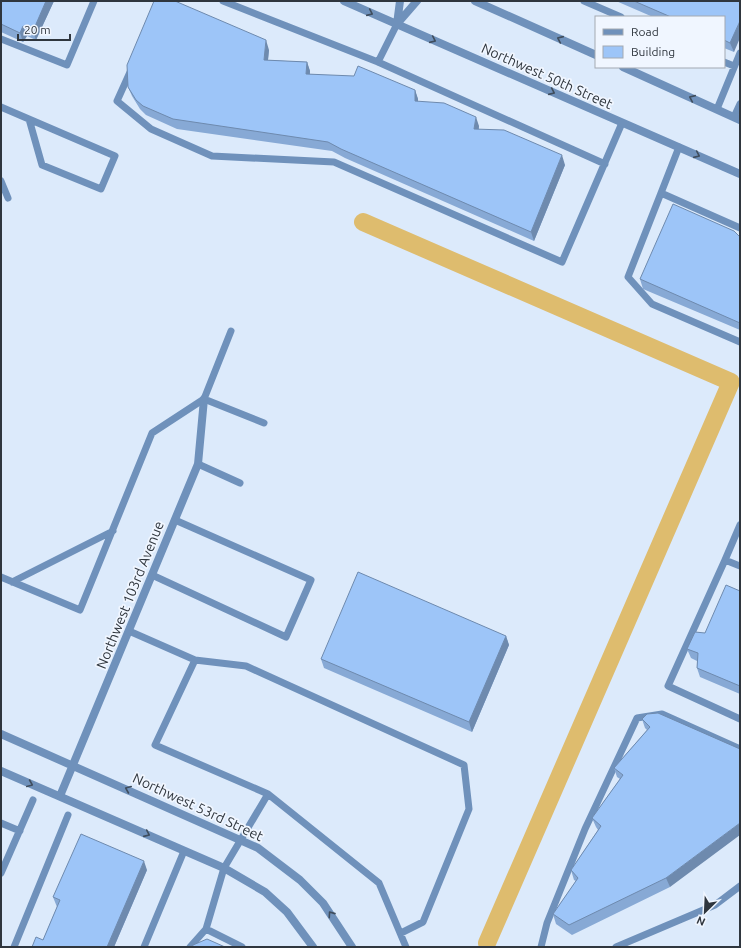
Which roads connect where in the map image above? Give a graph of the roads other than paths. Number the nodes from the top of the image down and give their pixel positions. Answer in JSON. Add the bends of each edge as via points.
{"nodes":[{"id":1,"x":94,"y":1,"type":"edge"},
{"id":2,"x":223,"y":1,"type":"edge"},
{"id":3,"x":344,"y":1,"type":"edge"},
{"id":4,"x":400,"y":1,"type":"edge"},
{"id":5,"x":417,"y":1,"type":"edge"},
{"id":6,"x":476,"y":1,"type":"edge"},
{"id":7,"x":584,"y":1,"type":"edge"},
{"id":8,"x":619,"y":16,"type":"edge"},
{"id":9,"x":397,"y":24,"type":"junction"},
{"id":10,"x":1,"y":39,"type":"edge"},
{"id":11,"x":740,"y":53,"type":"edge"},
{"id":12,"x":595,"y":55,"type":"edge"},
{"id":13,"x":378,"y":62,"type":"junction"},
{"id":14,"x":725,"y":62,"type":"edge"},
{"id":15,"x":132,"y":66,"type":"edge"},
{"id":16,"x":734,"y":66,"type":"junction"},
{"id":17,"x":625,"y":68,"type":"edge"},
{"id":18,"x":740,"y":104,"type":"edge"},
{"id":19,"x":1,"y":107,"type":"edge"},
{"id":20,"x":717,"y":109,"type":"junction"},
{"id":21,"x":737,"y":118,"type":"edge"},
{"id":22,"x":29,"y":119,"type":"junction"},
{"id":23,"x":622,"y":123,"type":"junction"},
{"id":24,"x":679,"y":147,"type":"junction"},
{"id":25,"x":605,"y":164,"type":"junction"},
{"id":26,"x":740,"y":174,"type":"edge"},
{"id":27,"x":1,"y":181,"type":"edge"},
{"id":28,"x":661,"y":193,"type":"junction"},
{"id":29,"x":8,"y":198,"type":"dead end"},
{"id":30,"x":740,"y":228,"type":"edge"},
{"id":31,"x":231,"y":331,"type":"dead end"},
{"id":32,"x":740,"y":342,"type":"edge"},
{"id":33,"x":204,"y":399,"type":"junction"},
{"id":34,"x":264,"y":423,"type":"dead end"},
{"id":35,"x":198,"y":464,"type":"junction"},
{"id":36,"x":240,"y":483,"type":"dead end"},
{"id":37,"x":175,"y":520,"type":"junction"},
{"id":38,"x":740,"y":525,"type":"edge"},
{"id":39,"x":113,"y":531,"type":"junction"},
{"id":40,"x":725,"y":560,"type":"junction"},
{"id":41,"x":740,"y":566,"type":"edge"},
{"id":42,"x":152,"y":575,"type":"junction"},
{"id":43,"x":1,"y":577,"type":"edge"},
{"id":44,"x":12,"y":582,"type":"junction"},
{"id":45,"x":129,"y":632,"type":"junction"},
{"id":46,"x":194,"y":660,"type":"junction"},
{"id":47,"x":740,"y":719,"type":"edge"},
{"id":48,"x":1,"y":734,"type":"edge"},
{"id":49,"x":740,"y":749,"type":"edge"},
{"id":50,"x":73,"y":766,"type":"junction"},
{"id":51,"x":1,"y":771,"type":"edge"},
{"id":52,"x":268,"y":794,"type":"junction"},
{"id":53,"x":60,"y":796,"type":"junction"},
{"id":54,"x":33,"y":800,"type":"dead end"},
{"id":55,"x":68,"y":815,"type":"dead end"},
{"id":56,"x":1,"y":823,"type":"edge"},
{"id":57,"x":20,"y":831,"type":"junction"},
{"id":58,"x":240,"y":839,"type":"junction"},
{"id":59,"x":184,"y":851,"type":"junction"},
{"id":60,"x":224,"y":868,"type":"junction"},
{"id":61,"x":1,"y":874,"type":"edge"},
{"id":62,"x":740,"y":886,"type":"edge"},
{"id":63,"x":206,"y":929,"type":"junction"},
{"id":64,"x":400,"y":933,"type":"junction"},
{"id":65,"x":14,"y":947,"type":"edge"},
{"id":66,"x":144,"y":947,"type":"edge"},
{"id":67,"x":190,"y":947,"type":"edge"},
{"id":68,"x":242,"y":947,"type":"edge"},
{"id":69,"x":313,"y":947,"type":"edge"},
{"id":70,"x":352,"y":947,"type":"edge"},
{"id":71,"x":406,"y":947,"type":"edge"},
{"id":72,"x":541,"y":947,"type":"edge"},
{"id":73,"x":616,"y":947,"type":"edge"}],
"edges":[{"from":1,"to":10,"type":"lane","via":[[67,66]]},
{"from":2,"to":13,"type":"lane"},
{"from":3,"to":9,"type":"street","name":"Northwest 50th Street","one_way":true},
{"from":4,"to":9,"type":"street"},
{"from":5,"to":9,"type":"street"},
{"from":12,"to":6,"type":"street","one_way":true},
{"from":7,"to":8,"type":"lane"},
{"from":9,"to":13,"type":"lane"},
{"from":9,"to":23,"type":"street","name":"Northwest 50th Street","one_way":true},
{"from":11,"to":16,"type":"lane"},
{"from":13,"to":25,"type":"lane"},
{"from":14,"to":16,"type":"lane"},
{"from":15,"to":25,"type":"lane","via":[[118,102],[151,129],[212,156],[334,162],[562,262]]},
{"from":16,"to":20,"type":"lane"},
{"from":20,"to":17,"type":"street","one_way":true},
{"from":18,"to":21,"type":"lane"},
{"from":19,"to":22,"type":"lane"},
{"from":20,"to":21,"type":"street"},
{"from":22,"to":22,"type":"lane","via":[[115,156],[101,189],[42,165]]},
{"from":23,"to":24,"type":"street","name":"Northwest 50th Street"},
{"from":23,"to":25,"type":"lane"},
{"from":24,"to":26,"type":"street","name":"Northwest 50th Street","one_way":true},
{"from":24,"to":28,"type":"lane"},
{"from":27,"to":29,"type":"lane"},
{"from":28,"to":30,"type":"lane"},
{"from":28,"to":32,"type":"lane","via":[[628,278],[652,304]]},
{"from":31,"to":33,"type":"lane"},
{"from":33,"to":34,"type":"lane"},
{"from":33,"to":35,"type":"street","name":"Northwest 103rd Avenue"},
{"from":33,"to":39,"type":"lane","via":[[152,433]]},
{"from":35,"to":36,"type":"lane"},
{"from":35,"to":37,"type":"street","name":"Northwest 103rd Avenue"},
{"from":37,"to":42,"type":"street","name":"Northwest 103rd Avenue"},
{"from":37,"to":42,"type":"lane","via":[[312,580],[286,637]]},
{"from":38,"to":40,"type":"lane"},
{"from":39,"to":44,"type":"lane"},
{"from":39,"to":44,"type":"lane","via":[[80,610]]},
{"from":40,"to":41,"type":"lane"},
{"from":40,"to":47,"type":"lane","via":[[668,686]]},
{"from":42,"to":45,"type":"street","name":"Northwest 103rd Avenue"},
{"from":43,"to":44,"type":"lane"},
{"from":45,"to":46,"type":"lane"},
{"from":45,"to":50,"type":"street","name":"Northwest 103rd Avenue"},
{"from":46,"to":52,"type":"lane","via":[[155,745]]},
{"from":46,"to":64,"type":"lane","via":[[246,666],[464,765],[469,809],[423,922]]},
{"from":48,"to":50,"type":"street","name":"Northwest 53rd Street"},
{"from":49,"to":72,"type":"lane","via":[[662,714],[637,718],[585,829],[547,923]]},
{"from":50,"to":53,"type":"street","name":"Northwest 103rd Avenue"},
{"from":58,"to":50,"type":"street","name":"Northwest 53rd Street","one_way":true},
{"from":51,"to":53,"type":"street","one_way":true},
{"from":52,"to":58,"type":"lane"},
{"from":52,"to":64,"type":"lane","via":[[379,883]]},
{"from":53,"to":59,"type":"street","one_way":true},
{"from":54,"to":57,"type":"lane"},
{"from":55,"to":65,"type":"lane"},
{"from":56,"to":57,"type":"lane"},
{"from":57,"to":61,"type":"lane"},
{"from":58,"to":60,"type":"lane"},
{"from":70,"to":58,"type":"street","name":"Northwest 53rd Street","one_way":true,"via":[[323,903],[300,880],[258,848]]},
{"from":59,"to":60,"type":"street"},
{"from":59,"to":66,"type":"lane"},
{"from":60,"to":63,"type":"lane"},
{"from":60,"to":69,"type":"street","via":[[264,892],[286,912]]},
{"from":62,"to":73,"type":"lane","via":[[715,905]]},
{"from":63,"to":67,"type":"lane"},
{"from":63,"to":68,"type":"lane"},
{"from":64,"to":71,"type":"lane"}]}
